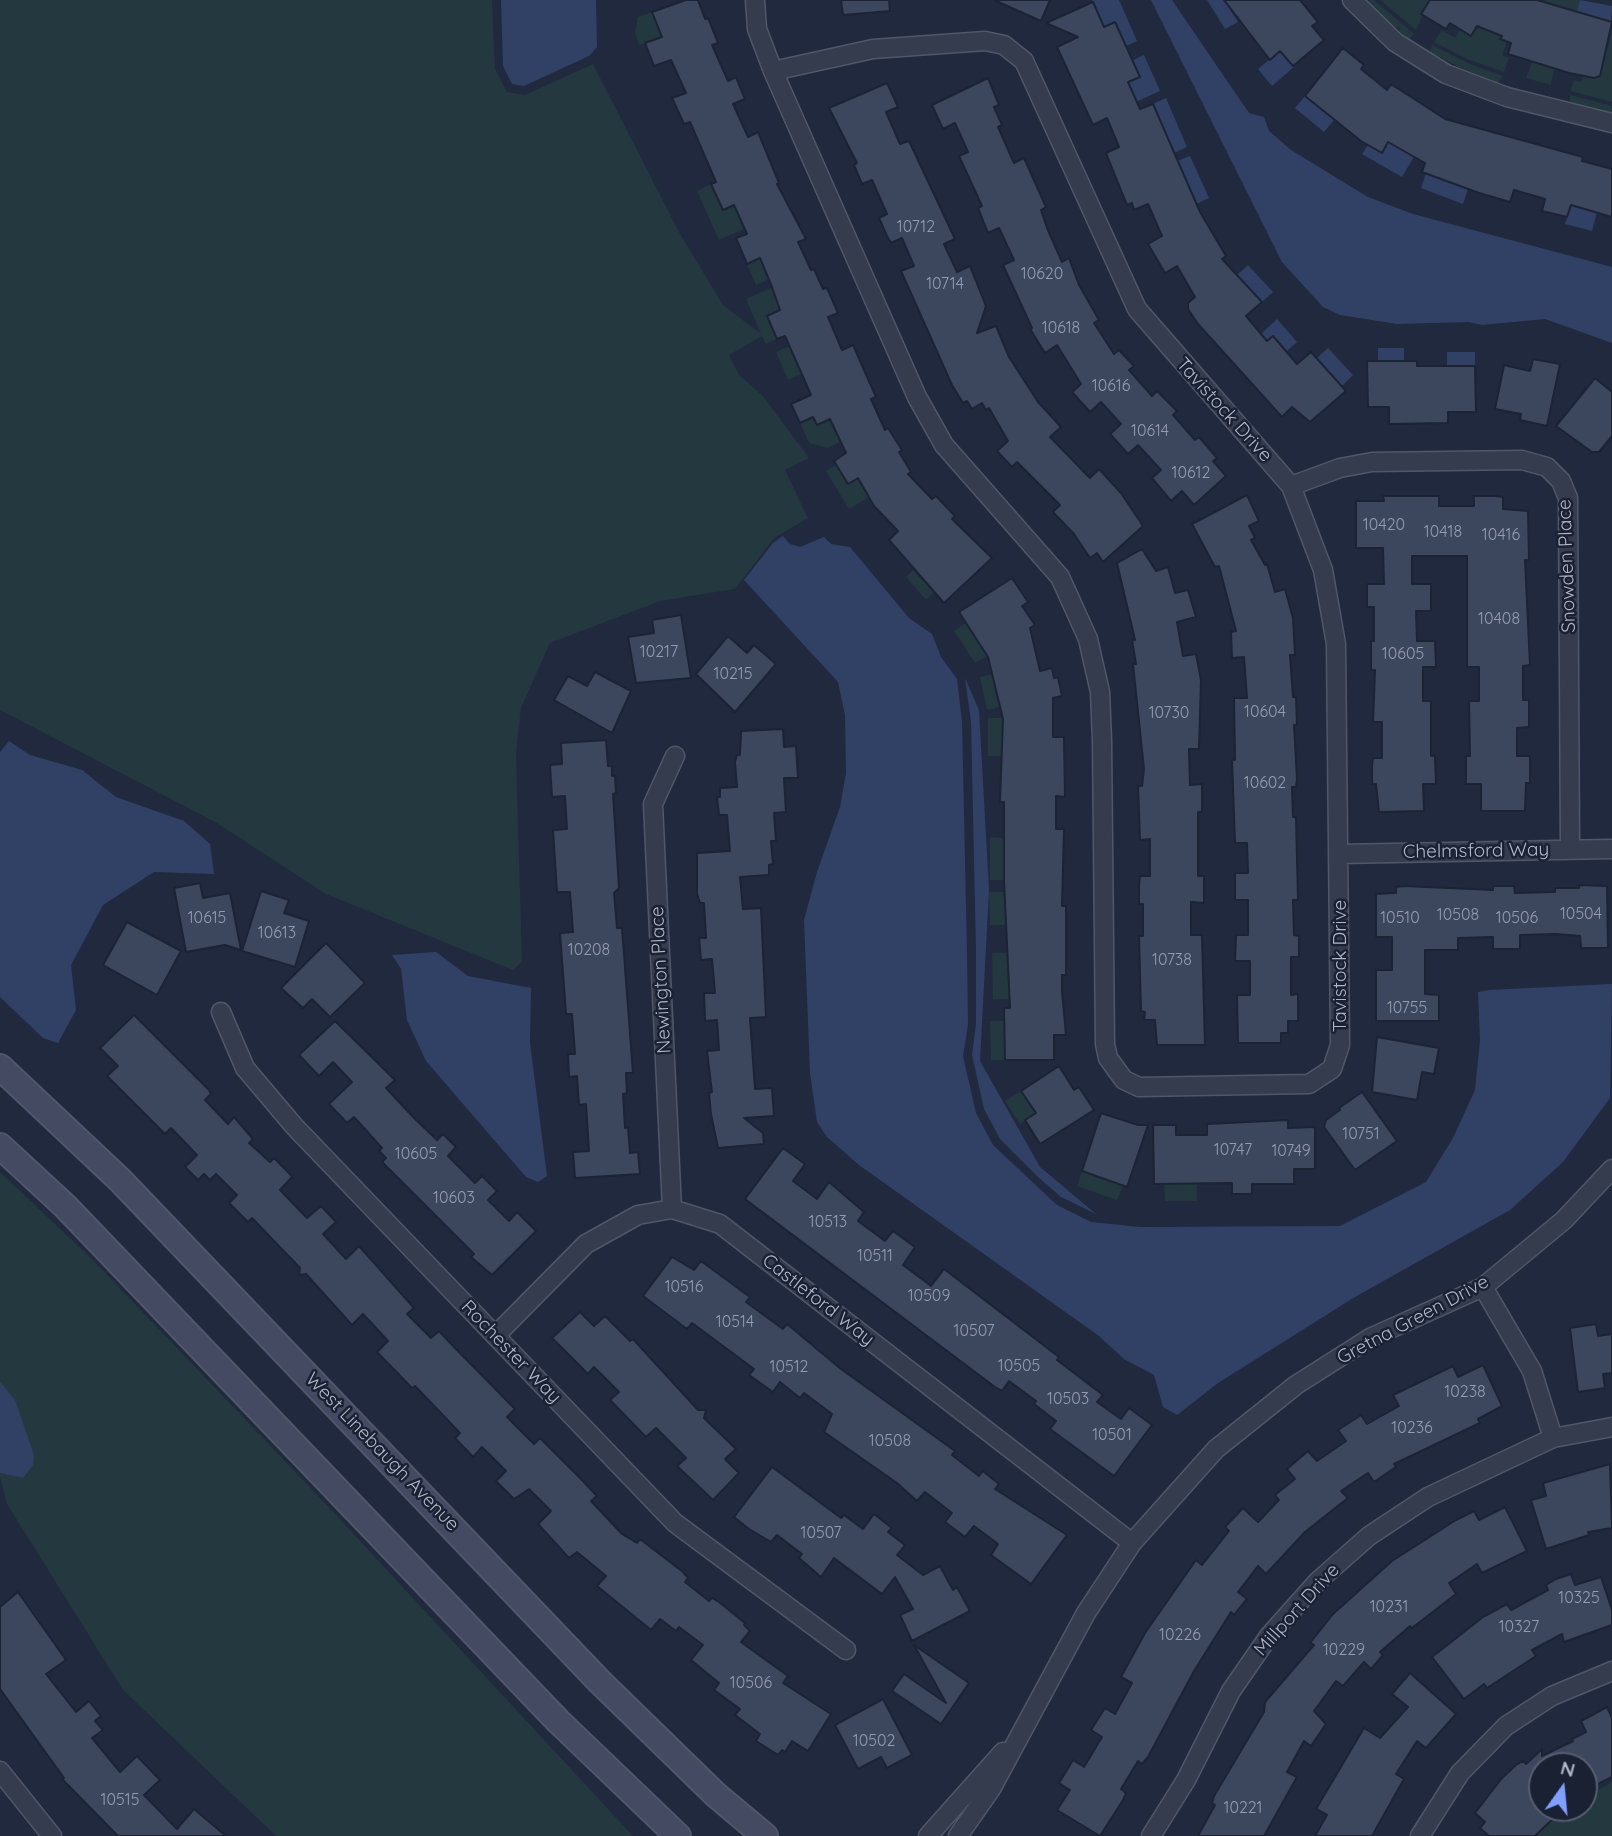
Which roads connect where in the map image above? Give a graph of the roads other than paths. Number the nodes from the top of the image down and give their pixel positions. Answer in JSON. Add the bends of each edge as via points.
{"nodes":[{"id":1,"x":755,"y":0,"type":"edge"},
{"id":2,"x":1352,"y":0,"type":"edge"},
{"id":3,"x":773,"y":71,"type":"junction"},
{"id":4,"x":1612,"y":123,"type":"edge"},
{"id":5,"x":1291,"y":486,"type":"junction"},
{"id":6,"x":675,"y":756,"type":"dead end"},
{"id":7,"x":1570,"y":848,"type":"junction"},
{"id":8,"x":1612,"y":849,"type":"edge"},
{"id":9,"x":1339,"y":854,"type":"junction"},
{"id":10,"x":221,"y":1012,"type":"dead end"},
{"id":11,"x":0,"y":1067,"type":"edge"},
{"id":12,"x":0,"y":1146,"type":"edge"},
{"id":13,"x":1612,"y":1169,"type":"edge"},
{"id":14,"x":672,"y":1209,"type":"junction"},
{"id":15,"x":1483,"y":1287,"type":"junction"},
{"id":16,"x":496,"y":1335,"type":"junction"},
{"id":17,"x":1612,"y":1427,"type":"edge"},
{"id":18,"x":1553,"y":1438,"type":"junction"},
{"id":19,"x":1132,"y":1543,"type":"junction"},
{"id":20,"x":846,"y":1650,"type":"dead end"},
{"id":21,"x":1612,"y":1671,"type":"edge"},
{"id":22,"x":1017,"y":1737,"type":"junction"},
{"id":23,"x":0,"y":1771,"type":"edge"},
{"id":24,"x":52,"y":1836,"type":"edge"},
{"id":25,"x":678,"y":1836,"type":"edge"},
{"id":26,"x":765,"y":1836,"type":"edge"},
{"id":27,"x":928,"y":1836,"type":"edge"},
{"id":28,"x":958,"y":1836,"type":"edge"},
{"id":29,"x":1151,"y":1836,"type":"edge"},
{"id":30,"x":1420,"y":1836,"type":"edge"}],
"edges":[{"from":1,"to":3,"type":"street","name":"Tavistock Drive","via":[[757,29]]},
{"from":2,"to":4,"type":"street","via":[[1395,42],[1446,74],[1507,97]]},
{"from":3,"to":5,"type":"street","name":"Tavistock Drive","via":[[873,49],[985,41],[1004,45],[1024,61],[1137,309]]},
{"from":3,"to":9,"type":"street","name":"Tavistock Drive","via":[[929,419],[974,483],[1060,578],[1088,639],[1100,692],[1105,1044],[1108,1058],[1124,1080],[1139,1087],[1309,1084],[1332,1069],[1340,1045]]},
{"from":5,"to":7,"type":"street","name":"Snowden Place","via":[[1372,462],[1522,460],[1547,467],[1560,481],[1568,498]]},
{"from":5,"to":9,"type":"street","name":"Tavistock Drive","via":[[1323,570],[1336,644]]},
{"from":6,"to":14,"type":"street","name":"Newington Place","via":[[653,804]]},
{"from":7,"to":8,"type":"street","name":"Chelmsford Way"},
{"from":7,"to":9,"type":"street","name":"Chelmsford Way"},
{"from":10,"to":16,"type":"street","name":"Rochester Way","via":[[245,1068],[304,1136]]},
{"from":11,"to":26,"type":"main road","name":"West Linebaugh Avenue","via":[[120,1180],[600,1682]]},
{"from":12,"to":25,"type":"main road","via":[[65,1206],[558,1721]]},
{"from":13,"to":15,"type":"street","name":"Gretna Green Drive","via":[[1564,1220]]},
{"from":14,"to":16,"type":"street","name":"Castleford Way","via":[[638,1215],[586,1244]]},
{"from":14,"to":19,"type":"street","name":"Castleford Way","via":[[720,1224]]},
{"from":15,"to":18,"type":"street","via":[[1532,1371]]},
{"from":15,"to":19,"type":"street","name":"Gretna Green Drive","via":[[1370,1338],[1296,1385],[1216,1450]]},
{"from":16,"to":20,"type":"street","name":"Rochester Way","via":[[675,1523]]},
{"from":17,"to":18,"type":"street","name":"Millport Drive"},
{"from":18,"to":29,"type":"street","name":"Millport Drive","via":[[1429,1497],[1369,1536],[1318,1581],[1269,1636],[1231,1690],[1186,1780]]},
{"from":19,"to":22,"type":"street","name":"Gretna Green Drive","via":[[1086,1613]]},
{"from":21,"to":30,"type":"street","via":[[1552,1696],[1506,1726],[1460,1773]]},
{"from":22,"to":27,"type":"street","name":"Gretna Green Drive"},
{"from":22,"to":28,"type":"street","name":"Gretna Green Drive","via":[[991,1789]]},
{"from":23,"to":24,"type":"street"}]}
